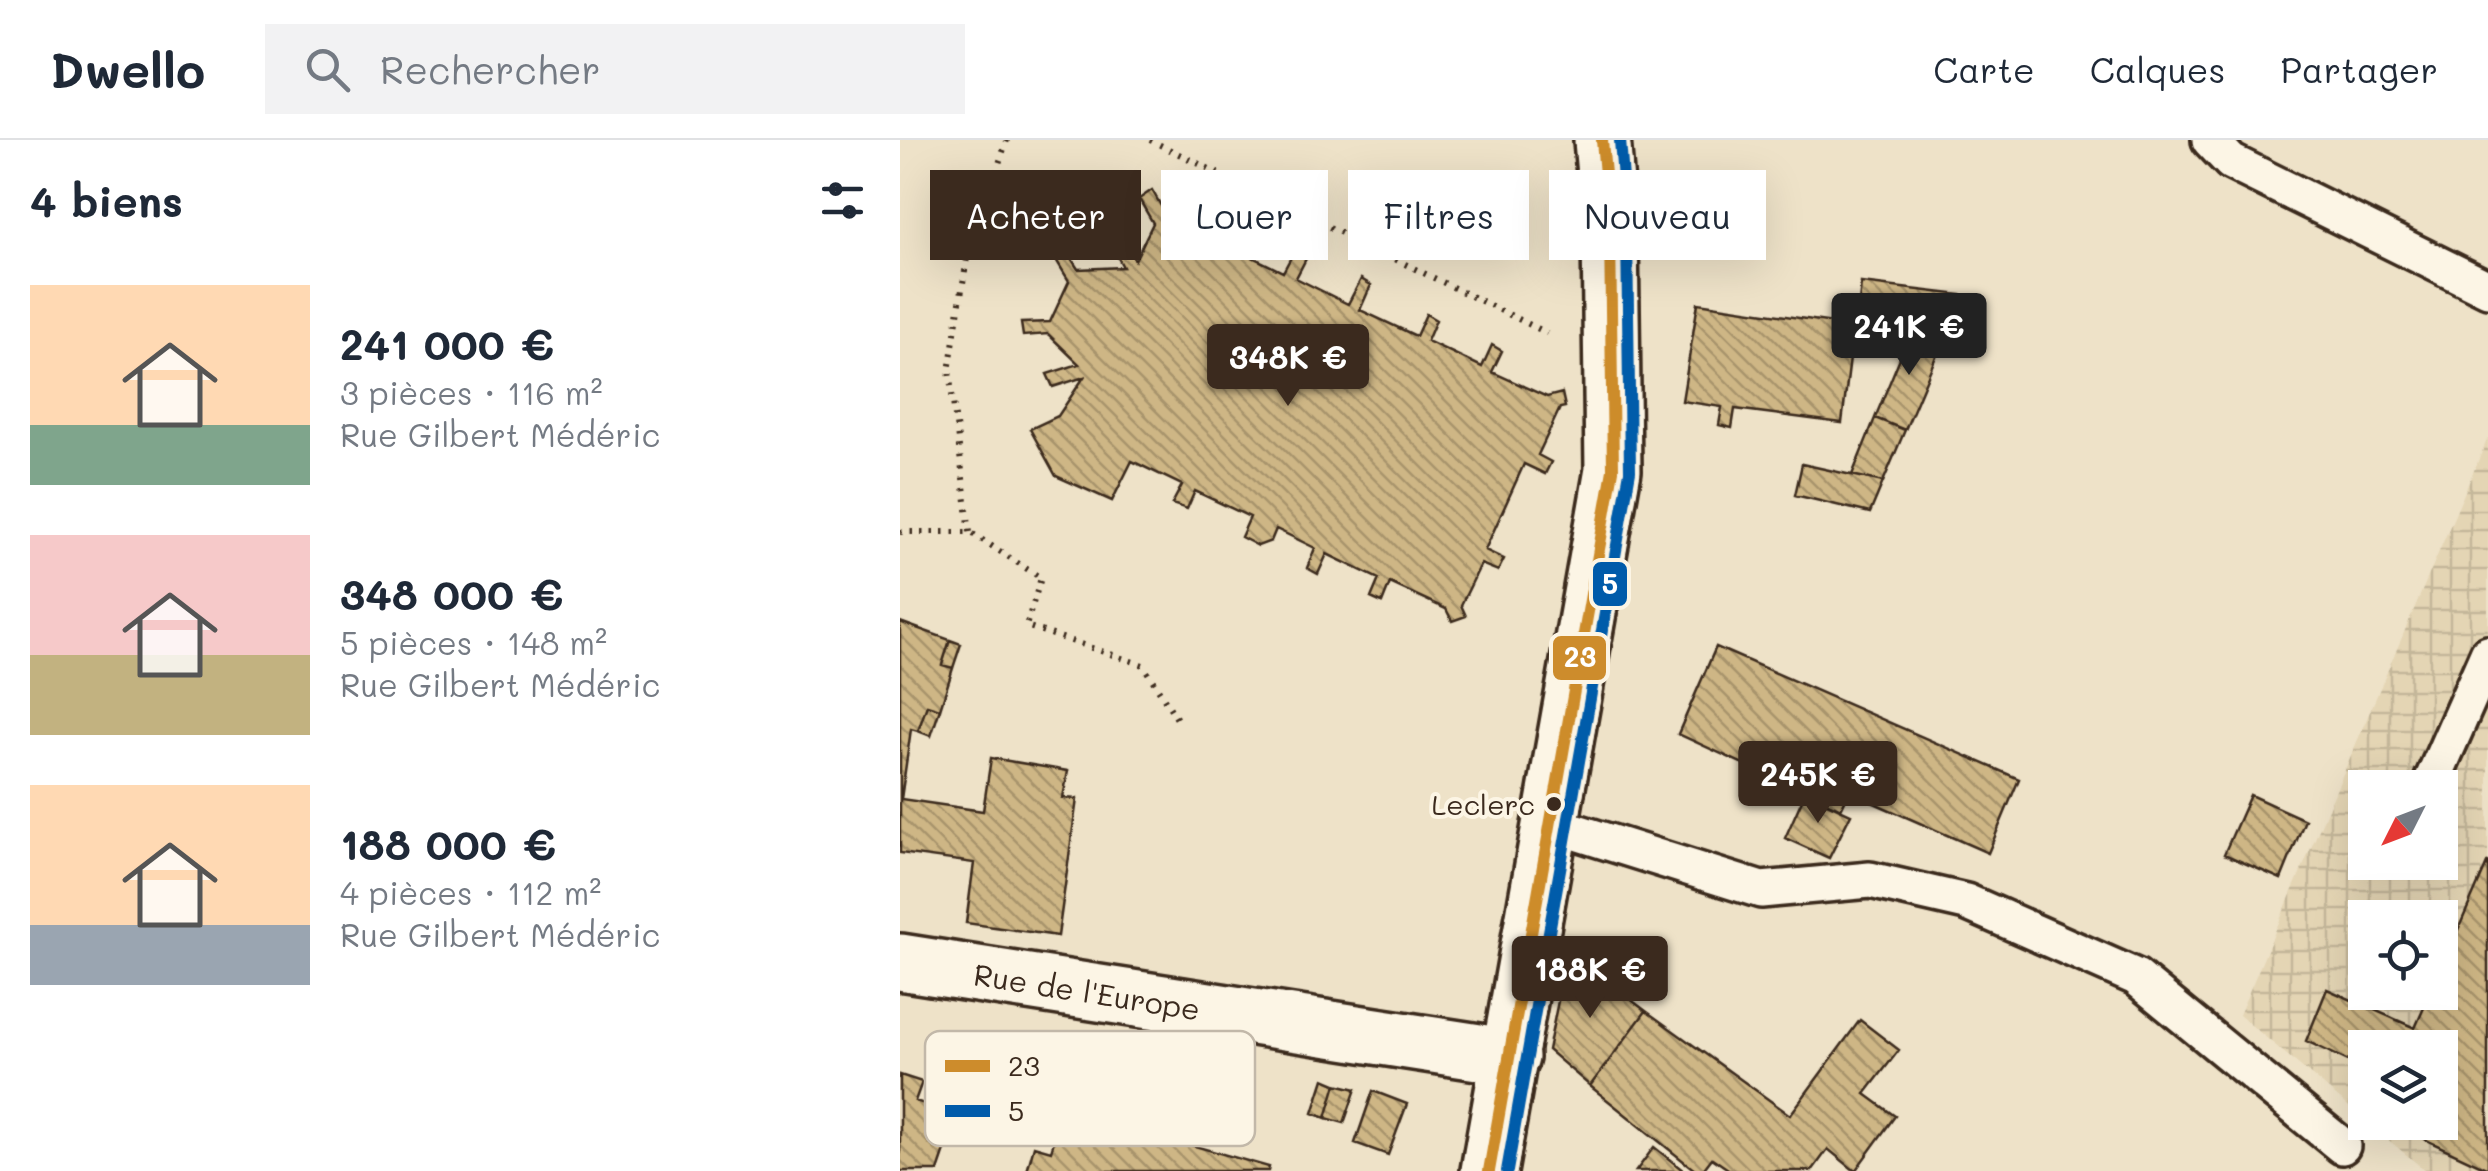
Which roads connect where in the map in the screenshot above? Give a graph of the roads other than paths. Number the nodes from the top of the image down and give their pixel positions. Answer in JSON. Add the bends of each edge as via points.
{"nodes":[{"id":1,"x":1602,"y":140,"type":"edge"},
{"id":2,"x":2210,"y":140,"type":"edge"},
{"id":3,"x":2488,"y":289,"type":"edge"},
{"id":4,"x":2488,"y":654,"type":"edge"},
{"id":5,"x":2437,"y":770,"type":"edge"},
{"id":6,"x":1551,"y":824,"type":"junction"},
{"id":7,"x":900,"y":962,"type":"edge"},
{"id":8,"x":1511,"y":1057,"type":"junction"},
{"id":9,"x":2342,"y":1146,"type":"dead end"},
{"id":10,"x":1490,"y":1171,"type":"edge"}],
"edges":[{"from":1,"to":6,"type":"street","via":[[1613,470]]},
{"from":2,"to":3,"type":"lane","via":[[2230,162]]},
{"from":4,"to":5,"type":"lane"},
{"from":6,"to":8,"type":"street"},
{"from":6,"to":9,"type":"lane","via":[[1761,890],[1870,880],[1966,902],[2136,976]]},
{"from":7,"to":8,"type":"street","name":"Rue de l'Europe"},
{"from":8,"to":10,"type":"street"}]}
